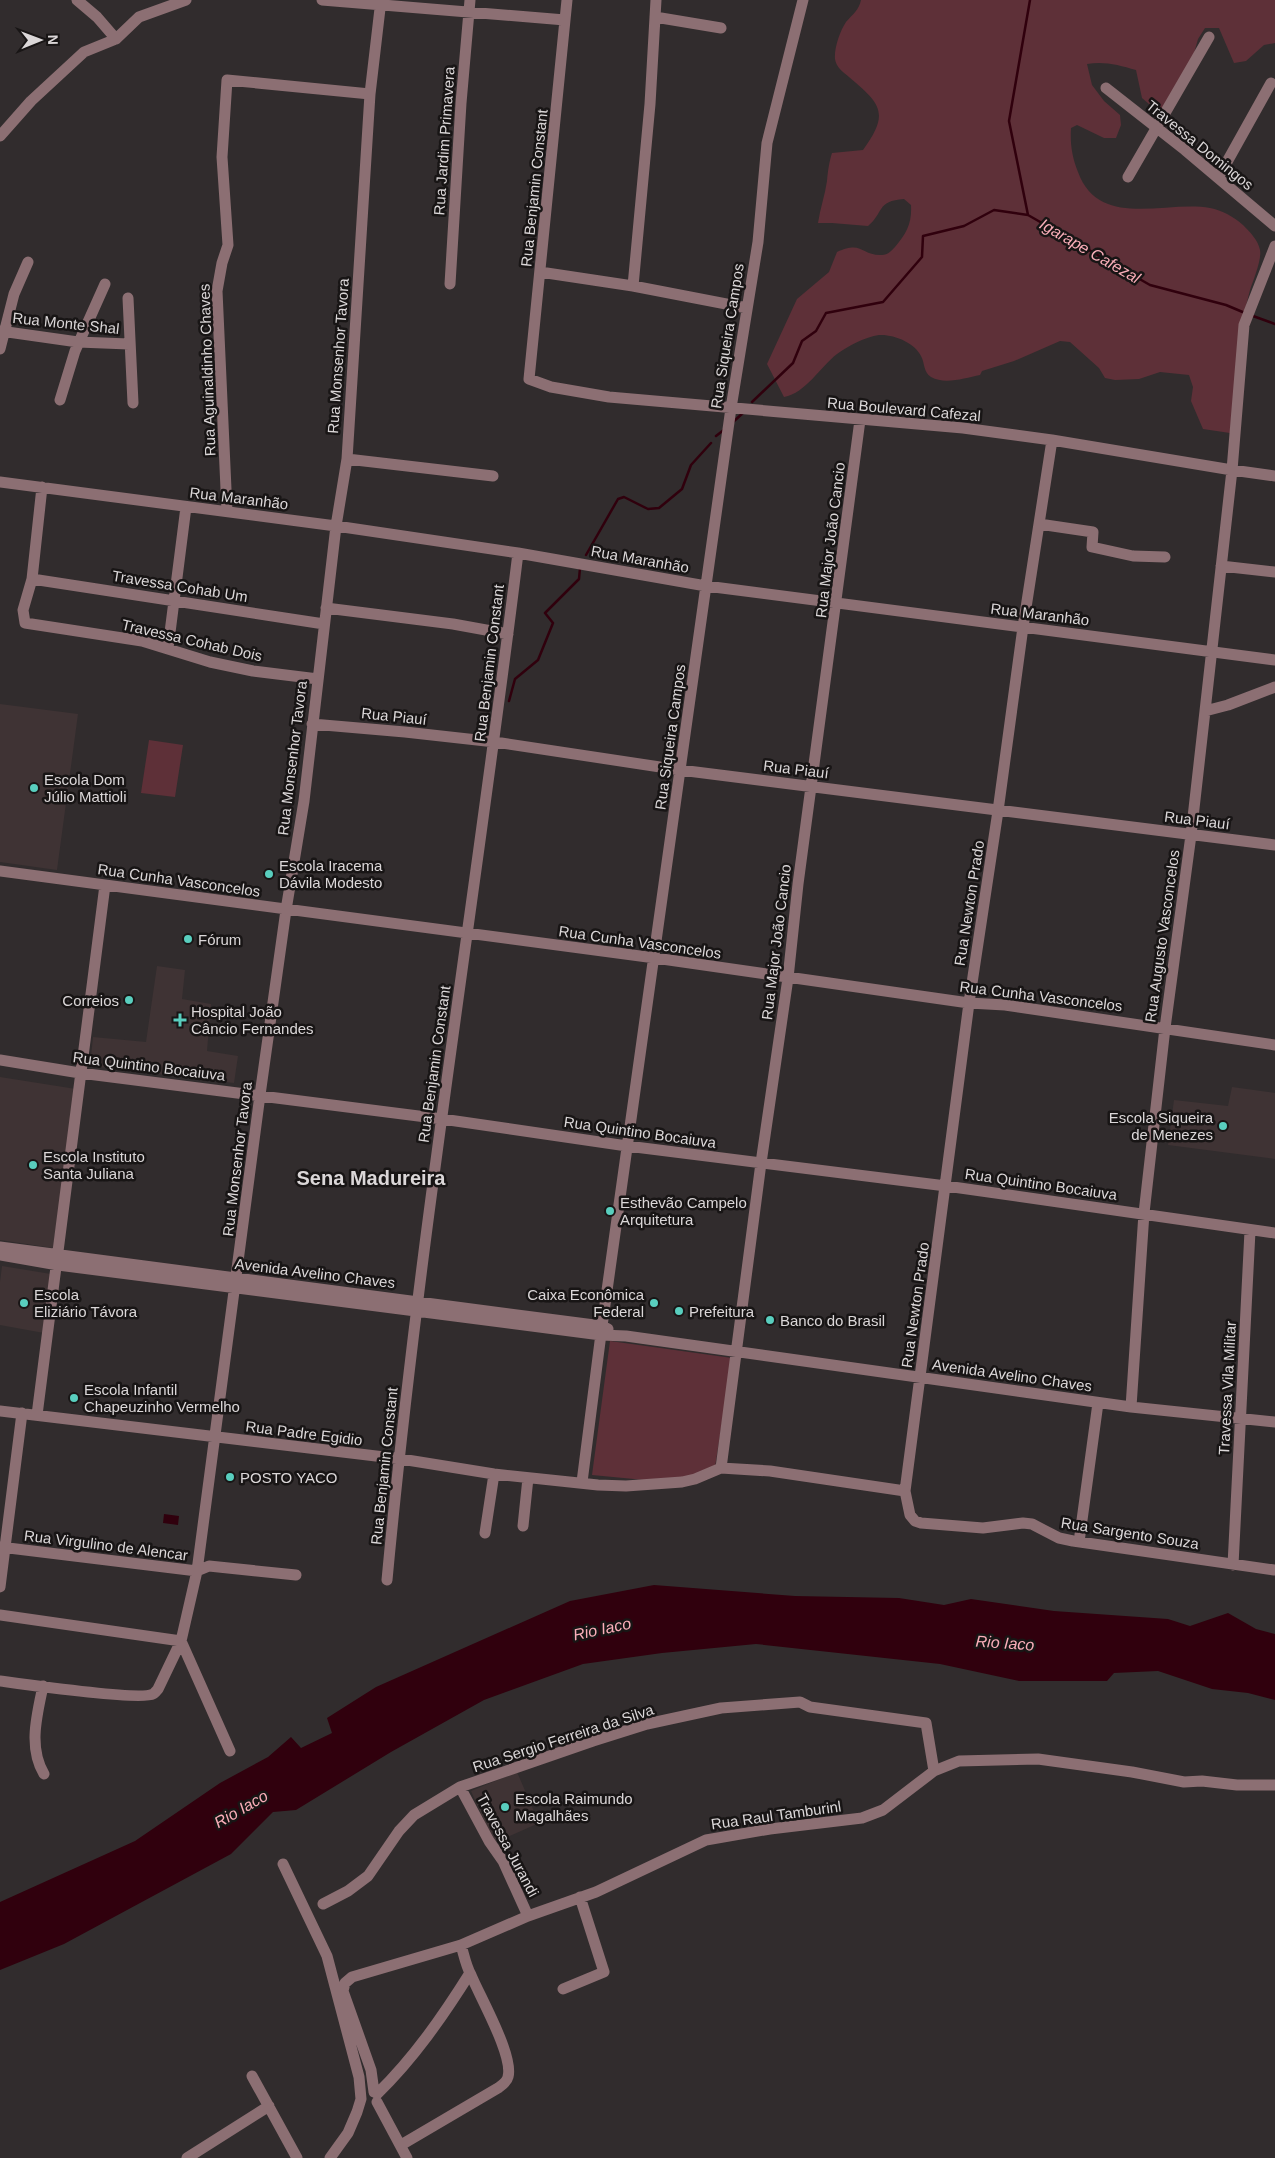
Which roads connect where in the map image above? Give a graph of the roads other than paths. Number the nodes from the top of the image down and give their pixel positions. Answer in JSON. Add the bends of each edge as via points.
{"nodes":[{"id":1,"x":77,"y":0,"type":"edge"},
{"id":2,"x":186,"y":0,"type":"edge"},
{"id":3,"x":322,"y":0,"type":"edge"},
{"id":4,"x":567,"y":0,"type":"edge"},
{"id":5,"x":656,"y":0,"type":"edge"},
{"id":6,"x":803,"y":0,"type":"edge"},
{"id":7,"x":380,"y":2,"type":"edge"},
{"id":8,"x":469,"y":6,"type":"edge"},
{"id":9,"x":655,"y":17,"type":"junction"},
{"id":10,"x":565,"y":20,"type":"junction"},
{"id":11,"x":721,"y":28,"type":"dead end"},
{"id":12,"x":1210,"y":37,"type":"dead end"},
{"id":13,"x":116,"y":39,"type":"junction"},
{"id":14,"x":1271,"y":83,"type":"dead end"},
{"id":15,"x":1106,"y":88,"type":"dead end"},
{"id":16,"x":370,"y":94,"type":"junction"},
{"id":17,"x":1158,"y":129,"type":"junction"},
{"id":18,"x":0,"y":136,"type":"edge"},
{"id":19,"x":1128,"y":177,"type":"dead end"},
{"id":20,"x":1218,"y":178,"type":"junction"},
{"id":21,"x":1275,"y":226,"type":"edge"},
{"id":22,"x":1275,"y":246,"type":"edge"},
{"id":23,"x":28,"y":262,"type":"dead end"},
{"id":24,"x":540,"y":272,"type":"junction"},
{"id":25,"x":105,"y":284,"type":"dead end"},
{"id":26,"x":450,"y":284,"type":"dead end"},
{"id":27,"x":633,"y":286,"type":"junction"},
{"id":28,"x":128,"y":298,"type":"dead end"},
{"id":29,"x":747,"y":308,"type":"junction"},
{"id":30,"x":2,"y":331,"type":"edge"},
{"id":31,"x":78,"y":342,"type":"junction"},
{"id":32,"x":129,"y":344,"type":"junction"},
{"id":33,"x":0,"y":349,"type":"edge"},
{"id":34,"x":529,"y":379,"type":"joint"},
{"id":35,"x":60,"y":400,"type":"dead end"},
{"id":36,"x":133,"y":403,"type":"dead end"},
{"id":37,"x":731,"y":408,"type":"junction"},
{"id":38,"x":860,"y":420,"type":"junction"},
{"id":39,"x":1052,"y":440,"type":"junction"},
{"id":40,"x":347,"y":459,"type":"junction"},
{"id":41,"x":1232,"y":470,"type":"junction"},
{"id":42,"x":493,"y":476,"type":"dead end"},
{"id":43,"x":1275,"y":476,"type":"edge"},
{"id":44,"x":0,"y":482,"type":"edge"},
{"id":45,"x":42,"y":487,"type":"junction"},
{"id":46,"x":186,"y":506,"type":"junction"},
{"id":47,"x":227,"y":511,"type":"junction"},
{"id":48,"x":1039,"y":524,"type":"junction"},
{"id":49,"x":336,"y":526,"type":"junction"},
{"id":50,"x":518,"y":553,"type":"junction"},
{"id":51,"x":1165,"y":557,"type":"dead end"},
{"id":52,"x":1221,"y":566,"type":"junction"},
{"id":53,"x":1275,"y":572,"type":"edge"},
{"id":54,"x":32,"y":579,"type":"junction"},
{"id":55,"x":706,"y":586,"type":"junction"},
{"id":56,"x":174,"y":600,"type":"junction"},
{"id":57,"x":837,"y":602,"type":"junction"},
{"id":58,"x":326,"y":608,"type":"junction"},
{"id":59,"x":324,"y":624,"type":"junction"},
{"id":60,"x":1023,"y":627,"type":"junction"},
{"id":61,"x":508,"y":634,"type":"junction"},
{"id":62,"x":168,"y":648,"type":"junction"},
{"id":63,"x":1212,"y":652,"type":"junction"},
{"id":64,"x":1275,"y":660,"type":"edge"},
{"id":65,"x":318,"y":679,"type":"junction"},
{"id":66,"x":1275,"y":687,"type":"edge"},
{"id":67,"x":1205,"y":711,"type":"junction"},
{"id":68,"x":312,"y":724,"type":"junction"},
{"id":69,"x":495,"y":742,"type":"junction"},
{"id":70,"x":680,"y":770,"type":"junction"},
{"id":71,"x":812,"y":786,"type":"junction"},
{"id":72,"x":998,"y":812,"type":"junction"},
{"id":73,"x":1191,"y":835,"type":"junction"},
{"id":74,"x":1275,"y":845,"type":"edge"},
{"id":75,"x":0,"y":871,"type":"edge"},
{"id":76,"x":105,"y":885,"type":"junction"},
{"id":77,"x":286,"y":910,"type":"junction"},
{"id":78,"x":466,"y":934,"type":"junction"},
{"id":79,"x":655,"y":958,"type":"junction"},
{"id":80,"x":788,"y":978,"type":"junction"},
{"id":81,"x":969,"y":1003,"type":"junction"},
{"id":82,"x":1165,"y":1028,"type":"junction"},
{"id":83,"x":1275,"y":1045,"type":"edge"},
{"id":84,"x":0,"y":1060,"type":"edge"},
{"id":85,"x":80,"y":1073,"type":"junction"},
{"id":86,"x":260,"y":1095,"type":"junction"},
{"id":87,"x":442,"y":1119,"type":"junction"},
{"id":88,"x":627,"y":1146,"type":"junction"},
{"id":89,"x":761,"y":1163,"type":"junction"},
{"id":90,"x":946,"y":1186,"type":"junction"},
{"id":91,"x":1144,"y":1213,"type":"junction"},
{"id":92,"x":1250,"y":1231,"type":"junction"},
{"id":93,"x":1275,"y":1233,"type":"edge"},
{"id":94,"x":0,"y":1247,"type":"edge"},
{"id":95,"x":0,"y":1255,"type":"edge"},
{"id":96,"x":59,"y":1259,"type":"junction"},
{"id":97,"x":236,"y":1284,"type":"junction"},
{"id":98,"x":417,"y":1306,"type":"junction"},
{"id":99,"x":601,"y":1331,"type":"junction"},
{"id":100,"x":737,"y":1352,"type":"junction"},
{"id":101,"x":921,"y":1377,"type":"junction"},
{"id":102,"x":1098,"y":1403,"type":"junction"},
{"id":103,"x":1131,"y":1407,"type":"junction"},
{"id":104,"x":0,"y":1410,"type":"edge"},
{"id":105,"x":22,"y":1413,"type":"junction"},
{"id":106,"x":38,"y":1415,"type":"junction"},
{"id":107,"x":1240,"y":1417,"type":"junction"},
{"id":108,"x":1275,"y":1422,"type":"edge"},
{"id":109,"x":215,"y":1438,"type":"junction"},
{"id":110,"x":400,"y":1459,"type":"junction"},
{"id":111,"x":721,"y":1468,"type":"junction"},
{"id":112,"x":494,"y":1474,"type":"junction"},
{"id":113,"x":528,"y":1478,"type":"junction"},
{"id":114,"x":582,"y":1482,"type":"junction"},
{"id":115,"x":906,"y":1491,"type":"junction"},
{"id":116,"x":523,"y":1526,"type":"dead end"},
{"id":117,"x":485,"y":1533,"type":"dead end"},
{"id":118,"x":1079,"y":1542,"type":"junction"},
{"id":119,"x":2,"y":1547,"type":"edge"},
{"id":120,"x":1233,"y":1565,"type":"junction"},
{"id":121,"x":1274,"y":1570,"type":"dead end"},
{"id":122,"x":197,"y":1571,"type":"junction"},
{"id":123,"x":296,"y":1576,"type":"dead end"},
{"id":124,"x":387,"y":1580,"type":"dead end"},
{"id":125,"x":0,"y":1587,"type":"edge"},
{"id":126,"x":0,"y":1615,"type":"edge"},
{"id":127,"x":181,"y":1641,"type":"junction"},
{"id":128,"x":0,"y":1681,"type":"edge"},
{"id":129,"x":43,"y":1686,"type":"junction"},
{"id":130,"x":230,"y":1751,"type":"dead end"},
{"id":131,"x":934,"y":1771,"type":"junction"},
{"id":132,"x":44,"y":1774,"type":"dead end"},
{"id":133,"x":1275,"y":1785,"type":"edge"},
{"id":134,"x":460,"y":1788,"type":"junction"},
{"id":135,"x":283,"y":1864,"type":"dead end"},
{"id":136,"x":580,"y":1897,"type":"junction"},
{"id":137,"x":323,"y":1904,"type":"dead end"},
{"id":138,"x":528,"y":1916,"type":"junction"},
{"id":139,"x":461,"y":1945,"type":"junction"},
{"id":140,"x":470,"y":1973,"type":"junction"},
{"id":141,"x":563,"y":1988,"type":"dead end"},
{"id":142,"x":252,"y":2076,"type":"dead end"},
{"id":143,"x":371,"y":2097,"type":"junction"},
{"id":144,"x":269,"y":2106,"type":"junction"},
{"id":145,"x":401,"y":2145,"type":"junction"},
{"id":146,"x":186,"y":2158,"type":"edge"},
{"id":147,"x":297,"y":2158,"type":"edge"},
{"id":148,"x":330,"y":2158,"type":"edge"},
{"id":149,"x":408,"y":2158,"type":"edge"}],
"edges":[{"from":1,"to":13,"type":"street","via":[[97,16]]},
{"from":2,"to":13,"type":"street","via":[[139,17]]},
{"from":3,"to":7,"type":"street"},
{"from":4,"to":10,"type":"street","name":"Rua Benjamin Constant"},
{"from":5,"to":9,"type":"street"},
{"from":6,"to":29,"type":"street","name":"Rua Siqueira Campos","via":[[767,143],[758,242]]},
{"from":7,"to":8,"type":"street"},
{"from":7,"to":16,"type":"street","name":"Rua Monsenhor Tavora"},
{"from":8,"to":10,"type":"street"},
{"from":8,"to":26,"type":"street","name":"Rua Jardim Primavera"},
{"from":9,"to":11,"type":"street"},
{"from":9,"to":27,"type":"street"},
{"from":10,"to":24,"type":"street","name":"Rua Benjamin Constant"},
{"from":12,"to":17,"type":"street"},
{"from":13,"to":18,"type":"street","via":[[84,52],[31,101]]},
{"from":14,"to":20,"type":"street"},
{"from":15,"to":17,"type":"street","name":"Travessa Domingos"},
{"from":16,"to":40,"type":"street","name":"Rua Monsenhor Tavora"},
{"from":16,"to":47,"type":"street","name":"Rua Aguinaldinho Chaves","via":[[227,80],[222,157],[228,244],[217,291]]},
{"from":17,"to":19,"type":"street"},
{"from":17,"to":20,"type":"street","name":"Travessa Domingos"},
{"from":20,"to":21,"type":"street","name":"Travessa Domingos"},
{"from":22,"to":41,"type":"street","name":"Rua Augusto Vasconcelos","via":[[1244,325]]},
{"from":23,"to":30,"type":"street"},
{"from":24,"to":27,"type":"street"},
{"from":24,"to":34,"type":"street","name":"Rua Benjamin Constant"},
{"from":25,"to":31,"type":"street"},
{"from":27,"to":29,"type":"street"},
{"from":28,"to":32,"type":"street"},
{"from":29,"to":37,"type":"street","name":"Rua Siqueira Campos"},
{"from":30,"to":31,"type":"street","name":"Rua Monte Shal"},
{"from":30,"to":33,"type":"street"},
{"from":31,"to":32,"type":"street","name":"Rua Monte Shal"},
{"from":31,"to":35,"type":"street"},
{"from":32,"to":36,"type":"street"},
{"from":34,"to":37,"type":"street","name":"Rua Boulevard Cafezal","via":[[551,387],[608,397]]},
{"from":37,"to":38,"type":"street","name":"Rua Boulevard Cafezal"},
{"from":37,"to":55,"type":"street","name":"Rua Siqueira Campos"},
{"from":38,"to":39,"type":"street","name":"Rua Boulevard Cafezal","via":[[963,428]]},
{"from":38,"to":57,"type":"street","name":"Rua Major João Cancio"},
{"from":39,"to":41,"type":"street","name":"Rua Boulevard Cafezal"},
{"from":39,"to":48,"type":"street","name":"Rua Newton Prado"},
{"from":40,"to":42,"type":"street"},
{"from":40,"to":49,"type":"street","name":"Rua Monsenhor Tavora"},
{"from":41,"to":43,"type":"street","name":"Rua Boulevard Cafezal"},
{"from":41,"to":52,"type":"street","name":"Rua Augusto Vasconcelos"},
{"from":44,"to":45,"type":"street","name":"Rua Maranhão"},
{"from":45,"to":46,"type":"street","name":"Rua Maranhão"},
{"from":45,"to":54,"type":"street"},
{"from":46,"to":47,"type":"street","name":"Rua Maranhão"},
{"from":46,"to":56,"type":"street"},
{"from":47,"to":49,"type":"street","name":"Rua Maranhão"},
{"from":48,"to":51,"type":"street","via":[[1092,532],[1092,547],[1133,556]]},
{"from":48,"to":60,"type":"street","name":"Rua Newton Prado"},
{"from":49,"to":50,"type":"street","name":"Rua Maranhão"},
{"from":49,"to":58,"type":"street","name":"Rua Monsenhor Tavora"},
{"from":50,"to":55,"type":"street","name":"Rua Maranhão"},
{"from":50,"to":61,"type":"street","name":"Rua Benjamin Constant"},
{"from":52,"to":53,"type":"street"},
{"from":52,"to":63,"type":"street","name":"Rua Augusto Vasconcelos"},
{"from":54,"to":56,"type":"street","name":"Travessa Cohab Um"},
{"from":54,"to":62,"type":"street","name":"Travessa Cohab Dois","via":[[23,616],[25,623]]},
{"from":55,"to":57,"type":"street","name":"Rua Maranhão"},
{"from":55,"to":70,"type":"street","name":"Rua Siqueira Campos"},
{"from":56,"to":59,"type":"street","name":"Travessa Cohab Um"},
{"from":56,"to":62,"type":"street"},
{"from":57,"to":60,"type":"street","name":"Rua Maranhão"},
{"from":57,"to":71,"type":"street","name":"Rua Major João Cancio"},
{"from":58,"to":59,"type":"street","name":"Rua Monsenhor Tavora"},
{"from":58,"to":61,"type":"street"},
{"from":59,"to":65,"type":"street","name":"Rua Monsenhor Tavora"},
{"from":60,"to":63,"type":"street","name":"Rua Maranhão"},
{"from":60,"to":72,"type":"street","name":"Rua Newton Prado"},
{"from":61,"to":69,"type":"street","name":"Rua Benjamin Constant"},
{"from":62,"to":65,"type":"street","name":"Travessa Cohab Dois","via":[[210,662],[253,671]]},
{"from":63,"to":64,"type":"street","name":"Rua Maranhão"},
{"from":63,"to":67,"type":"street","name":"Rua Augusto Vasconcelos"},
{"from":65,"to":68,"type":"street","name":"Rua Monsenhor Tavora"},
{"from":66,"to":67,"type":"street"},
{"from":67,"to":73,"type":"street","name":"Rua Augusto Vasconcelos"},
{"from":68,"to":69,"type":"street","name":"Rua Piauí"},
{"from":68,"to":77,"type":"street","name":"Rua Monsenhor Tavora","via":[[304,801]]},
{"from":69,"to":70,"type":"street","name":"Rua Piauí"},
{"from":69,"to":78,"type":"street","name":"Rua Benjamin Constant"},
{"from":70,"to":71,"type":"street","name":"Rua Piauí"},
{"from":70,"to":79,"type":"street","name":"Rua Siqueira Campos"},
{"from":71,"to":72,"type":"street","name":"Rua Piauí"},
{"from":71,"to":80,"type":"street","name":"Rua Major João Cancio"},
{"from":72,"to":73,"type":"street","name":"Rua Piauí"},
{"from":72,"to":81,"type":"street","name":"Rua Newton Prado"},
{"from":73,"to":74,"type":"street","name":"Rua Piauí"},
{"from":73,"to":82,"type":"street","name":"Rua Augusto Vasconcelos"},
{"from":75,"to":76,"type":"street","name":"Rua Cunha Vasconcelos"},
{"from":76,"to":77,"type":"street","name":"Rua Cunha Vasconcelos"},
{"from":76,"to":85,"type":"street"},
{"from":77,"to":78,"type":"street","name":"Rua Cunha Vasconcelos"},
{"from":77,"to":86,"type":"street","name":"Rua Monsenhor Tavora"},
{"from":78,"to":79,"type":"street","name":"Rua Cunha Vasconcelos"},
{"from":78,"to":87,"type":"street","name":"Rua Benjamin Constant"},
{"from":79,"to":80,"type":"street","name":"Rua Cunha Vasconcelos"},
{"from":79,"to":88,"type":"street","name":"Rua Siqueira Campos"},
{"from":80,"to":81,"type":"street","name":"Rua Cunha Vasconcelos"},
{"from":80,"to":89,"type":"street","name":"Rua Major João Cancio"},
{"from":81,"to":82,"type":"street","name":"Rua Cunha Vasconcelos"},
{"from":81,"to":90,"type":"street","name":"Rua Newton Prado"},
{"from":82,"to":83,"type":"street","name":"Rua Cunha Vasconcelos"},
{"from":82,"to":91,"type":"street","name":"Rua Augusto Vasconcelos"},
{"from":84,"to":85,"type":"street","name":"Rua Quintino Bocaiuva"},
{"from":85,"to":86,"type":"street","name":"Rua Quintino Bocaiuva"},
{"from":85,"to":96,"type":"street"},
{"from":86,"to":87,"type":"street","name":"Rua Quintino Bocaiuva"},
{"from":86,"to":97,"type":"street","name":"Rua Monsenhor Tavora"},
{"from":87,"to":88,"type":"street","name":"Rua Quintino Bocaiuva"},
{"from":87,"to":98,"type":"street","name":"Rua Benjamin Constant"},
{"from":88,"to":89,"type":"street","name":"Rua Quintino Bocaiuva"},
{"from":88,"to":99,"type":"street","name":"Rua Siqueira Campos"},
{"from":89,"to":90,"type":"street","name":"Rua Quintino Bocaiuva"},
{"from":89,"to":100,"type":"street","name":"Rua Major João Cancio"},
{"from":90,"to":91,"type":"street","name":"Rua Quintino Bocaiuva"},
{"from":90,"to":101,"type":"street","name":"Rua Newton Prado"},
{"from":91,"to":92,"type":"street","name":"Rua Quintino Bocaiuva"},
{"from":91,"to":103,"type":"street","name":"Rua Augusto Vasconcelos"},
{"from":92,"to":93,"type":"street","name":"Rua Quintino Bocaiuva"},
{"from":92,"to":107,"type":"street","name":"Travessa Vila Militar"},
{"from":94,"to":96,"type":"street","name":"Avenida Avelino Chaves"},
{"from":95,"to":96,"type":"street","name":"Avenida Avelino Chaves"},
{"from":96,"to":97,"type":"street","name":"Avenida Avelino Chaves"},
{"from":96,"to":106,"type":"street"},
{"from":97,"to":98,"type":"street","name":"Avenida Avelino Chaves"},
{"from":97,"to":109,"type":"street","name":"Rua Monsenhor Tavora"},
{"from":98,"to":99,"type":"street","name":"Avenida Avelino Chaves"},
{"from":98,"to":110,"type":"street","name":"Rua Benjamin Constant"},
{"from":99,"to":100,"type":"street","name":"Avenida Avelino Chaves"},
{"from":99,"to":114,"type":"street","name":"Rua Siqueira Campos"},
{"from":100,"to":101,"type":"street","name":"Avenida Avelino Chaves"},
{"from":100,"to":111,"type":"street","name":"Rua Major João Cancio"},
{"from":101,"to":102,"type":"street","name":"Avenida Avelino Chaves"},
{"from":101,"to":115,"type":"street","name":"Rua Newton Prado"},
{"from":102,"to":103,"type":"street","name":"Avenida Avelino Chaves"},
{"from":102,"to":118,"type":"street"},
{"from":103,"to":107,"type":"street","name":"Avenida Avelino Chaves"},
{"from":104,"to":105,"type":"street","name":"Rua Padre Egidio"},
{"from":105,"to":106,"type":"street","name":"Rua Padre Egidio"},
{"from":105,"to":119,"type":"street"},
{"from":106,"to":109,"type":"street","name":"Rua Padre Egidio"},
{"from":107,"to":108,"type":"street","name":"Avenida Avelino Chaves"},
{"from":107,"to":120,"type":"street","name":"Travessa Vila Militar"},
{"from":109,"to":110,"type":"street","name":"Rua Padre Egidio"},
{"from":109,"to":122,"type":"street","name":"Rua Monsenhor Tavora"},
{"from":110,"to":112,"type":"street","name":"Rua Padre Egidio"},
{"from":110,"to":124,"type":"street","name":"Rua Benjamin Constant"},
{"from":111,"to":114,"type":"street","name":"Rua Padre Egidio","via":[[682,1482],[626,1486]]},
{"from":111,"to":115,"type":"street","via":[[770,1470]]},
{"from":112,"to":113,"type":"street","name":"Rua Padre Egidio"},
{"from":112,"to":117,"type":"street"},
{"from":113,"to":114,"type":"street","name":"Rua Padre Egidio"},
{"from":113,"to":116,"type":"street"},
{"from":115,"to":118,"type":"street","name":"Rua Sargento Souza","via":[[910,1515],[915,1521],[984,1528],[1032,1524],[1059,1538]]},
{"from":118,"to":120,"type":"street","name":"Rua Sargento Souza"},
{"from":119,"to":122,"type":"street","name":"Rua Virgulino de Alencar"},
{"from":119,"to":125,"type":"street"},
{"from":120,"to":121,"type":"street","name":"Rua Sargento Souza"},
{"from":122,"to":123,"type":"street","name":"Rua Virgulino de Alencar","via":[[208,1566]]},
{"from":122,"to":127,"type":"street","name":"Rua Monsenhor Tavora"},
{"from":126,"to":127,"type":"street"},
{"from":127,"to":129,"type":"street","name":"Rua Monsenhor Tavora","via":[[153,1694],[144,1696]]},
{"from":127,"to":130,"type":"street"},
{"from":128,"to":129,"type":"street"},
{"from":129,"to":132,"type":"street","via":[[35,1746],[36,1758]]},
{"from":131,"to":133,"type":"street","name":"Rua Raul Tamburinl","via":[[959,1761],[1038,1759],[1184,1782]]},
{"from":131,"to":134,"type":"street","name":"Rua Sergio Ferreira da Silva","via":[[926,1723],[810,1707],[800,1702],[721,1708],[647,1724]]},
{"from":131,"to":136,"type":"street","name":"Rua Raul Tamburinl","via":[[883,1810],[862,1818],[706,1840]]},
{"from":134,"to":137,"type":"street","name":"Rua Sergio Ferreira da Silva","via":[[414,1815],[368,1876]]},
{"from":134,"to":138,"type":"street","name":"Travessa Jurandi","via":[[502,1861]]},
{"from":135,"to":143,"type":"street","via":[[326,1956],[359,2077]]},
{"from":136,"to":138,"type":"street","name":"Rua Raul Tamburinl"},
{"from":136,"to":141,"type":"street","via":[[604,1972]]},
{"from":138,"to":139,"type":"street","name":"Rua Raul Tamburinl"},
{"from":139,"to":140,"type":"street"},
{"from":139,"to":143,"type":"street","name":"Rua Raul Tamburinl","via":[[352,1977],[345,1983],[343,1991],[371,2070]]},
{"from":140,"to":143,"type":"street","via":[[420,2045],[396,2075]]},
{"from":140,"to":145,"type":"street","via":[[505,2050],[508,2077],[498,2088]]},
{"from":142,"to":144,"type":"street"},
{"from":143,"to":145,"type":"street"},
{"from":143,"to":148,"type":"street"},
{"from":144,"to":146,"type":"street"},
{"from":144,"to":147,"type":"street"},
{"from":145,"to":149,"type":"street"}]}
